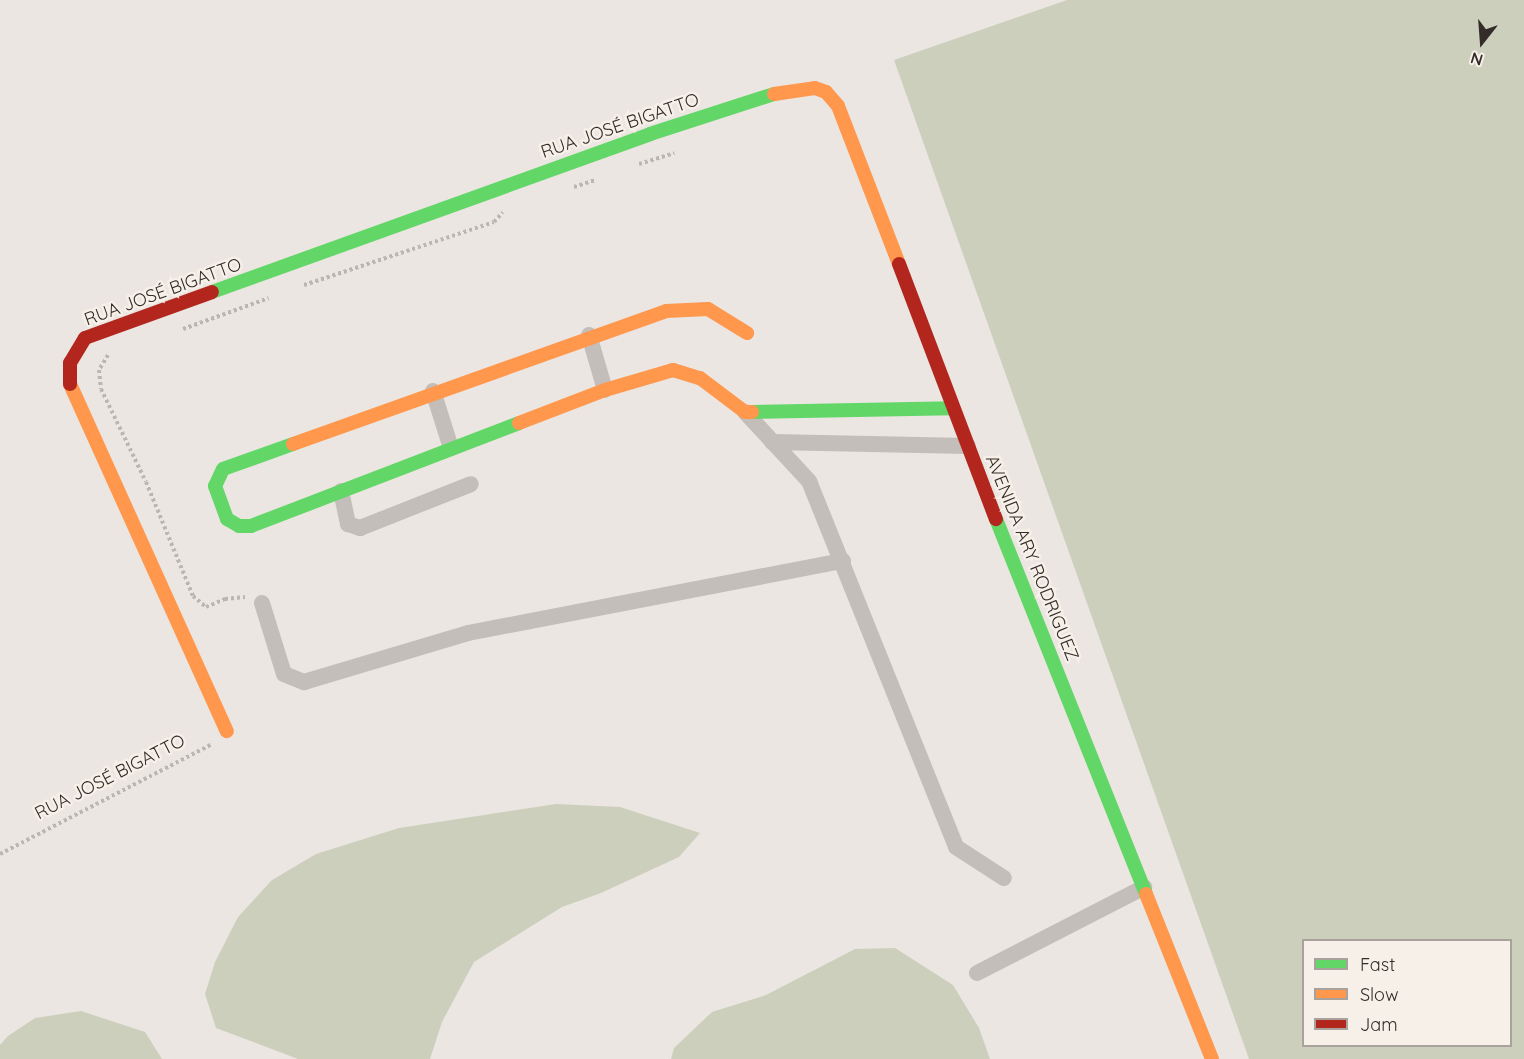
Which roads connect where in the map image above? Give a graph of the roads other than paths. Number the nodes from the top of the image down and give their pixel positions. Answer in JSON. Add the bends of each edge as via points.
{"nodes":[{"id":1,"x":804,"y":87,"type":"joint"},
{"id":2,"x":747,"y":333,"type":"dead end"},
{"id":3,"x":588,"y":335,"type":"junction"},
{"id":4,"x":605,"y":390,"type":"junction"},
{"id":5,"x":433,"y":391,"type":"junction"},
{"id":6,"x":952,"y":408,"type":"junction"},
{"id":7,"x":745,"y":412,"type":"junction"},
{"id":8,"x":772,"y":442,"type":"junction"},
{"id":9,"x":968,"y":446,"type":"junction"},
{"id":10,"x":451,"y":448,"type":"junction"},
{"id":11,"x":471,"y":484,"type":"dead end"},
{"id":12,"x":341,"y":491,"type":"junction"},
{"id":13,"x":843,"y":561,"type":"junction"},
{"id":14,"x":262,"y":603,"type":"road end"},
{"id":15,"x":227,"y":731,"type":"road end"},
{"id":16,"x":1004,"y":878,"type":"dead end"},
{"id":17,"x":1144,"y":886,"type":"junction"},
{"id":18,"x":977,"y":973,"type":"dead end"},
{"id":19,"x":1212,"y":1059,"type":"edge"}],
"edges":[{"from":1,"to":6,"type":"street","name":"AVENIDA ARY RODRIGUEZ","via":[[826,92],[838,106]]},
{"from":1,"to":15,"type":"street","name":"RUA JOSÉ BIGATTO","via":[[639,138],[86,338],[76,349],[70,384]]},
{"from":2,"to":3,"type":"street","via":[[708,309],[666,311]]},
{"from":3,"to":4,"type":"street"},
{"from":3,"to":5,"type":"street"},
{"from":4,"to":7,"type":"street","via":[[673,370],[700,378]]},
{"from":4,"to":10,"type":"street"},
{"from":5,"to":10,"type":"street"},
{"from":5,"to":12,"type":"street","via":[[223,469],[215,486],[227,519],[239,526],[251,526]]},
{"from":6,"to":7,"type":"street"},
{"from":6,"to":9,"type":"street","name":"AVENIDA ARY RODRIGUEZ"},
{"from":7,"to":8,"type":"street"},
{"from":8,"to":9,"type":"street"},
{"from":8,"to":13,"type":"street","via":[[809,482]]},
{"from":9,"to":17,"type":"street","name":"AVENIDA ARY RODRIGUEZ"},
{"from":10,"to":12,"type":"street"},
{"from":11,"to":12,"type":"street","via":[[360,528],[348,524]]},
{"from":13,"to":14,"type":"street","via":[[468,633],[304,682],[284,674]]},
{"from":13,"to":16,"type":"street","via":[[956,847]]},
{"from":17,"to":18,"type":"street"},
{"from":17,"to":19,"type":"street","name":"AVENIDA ARY RODRIGUEZ"}]}
